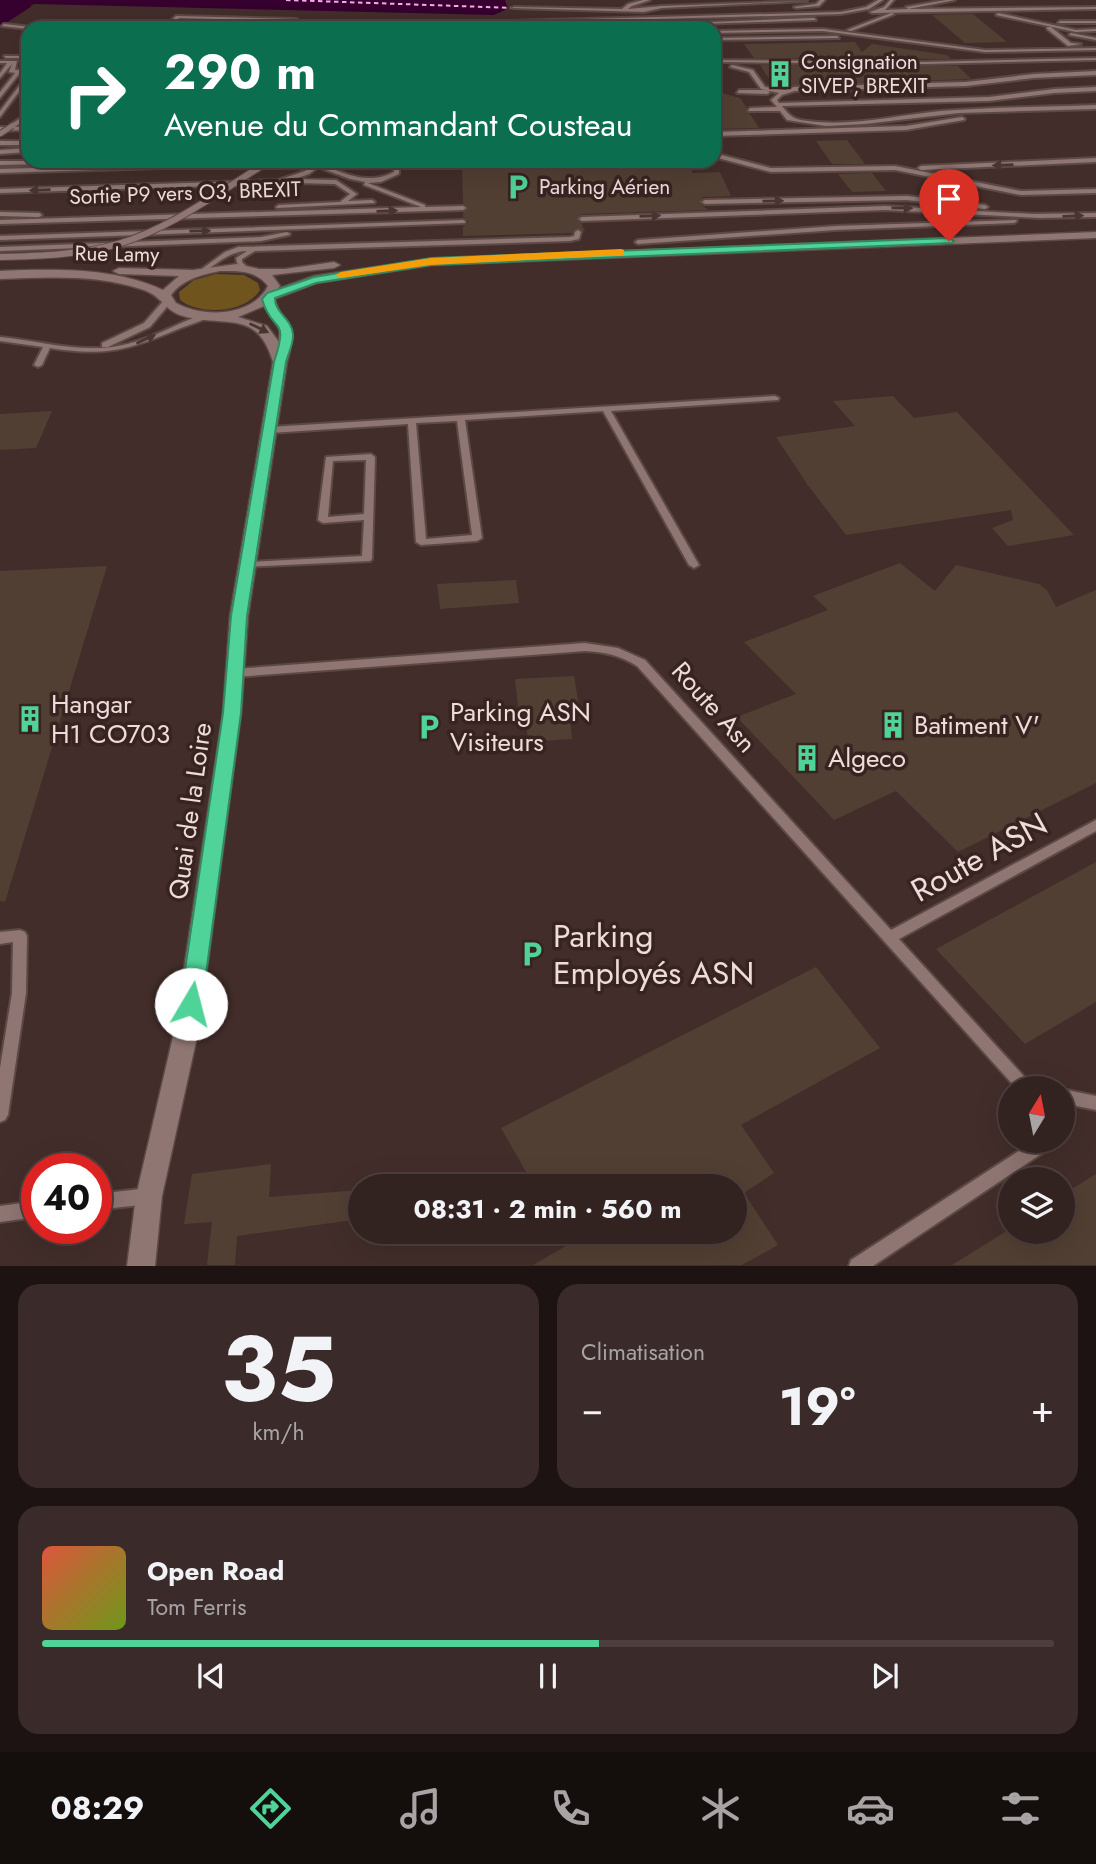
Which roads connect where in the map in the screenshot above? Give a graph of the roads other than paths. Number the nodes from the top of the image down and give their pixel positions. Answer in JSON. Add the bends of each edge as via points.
{"nodes":[{"id":1,"x":685,"y":0,"type":"edge"},
{"id":2,"x":721,"y":0,"type":"edge"},
{"id":3,"x":760,"y":0,"type":"edge"},
{"id":4,"x":811,"y":0,"type":"edge"},
{"id":5,"x":823,"y":0,"type":"edge"},
{"id":6,"x":881,"y":0,"type":"edge"},
{"id":7,"x":892,"y":0,"type":"edge"},
{"id":8,"x":953,"y":0,"type":"edge"},
{"id":9,"x":650,"y":2,"type":"edge"},
{"id":10,"x":514,"y":8,"type":"dead end"},
{"id":11,"x":796,"y":8,"type":"junction"},
{"id":12,"x":861,"y":10,"type":"junction"},
{"id":13,"x":981,"y":10,"type":"junction"},
{"id":14,"x":623,"y":11,"type":"junction"},
{"id":15,"x":634,"y":11,"type":"junction"},
{"id":16,"x":877,"y":11,"type":"junction"},
{"id":17,"x":896,"y":12,"type":"junction"},
{"id":18,"x":1018,"y":19,"type":"junction"},
{"id":19,"x":255,"y":21,"type":"edge"},
{"id":20,"x":297,"y":21,"type":"edge"},
{"id":21,"x":563,"y":21,"type":"edge"},
{"id":22,"x":1062,"y":21,"type":"junction"},
{"id":23,"x":800,"y":22,"type":"junction"},
{"id":24,"x":721,"y":24,"type":"edge"},
{"id":25,"x":4,"y":25,"type":"dead end"},
{"id":26,"x":721,"y":25,"type":"edge"},
{"id":27,"x":1096,"y":26,"type":"edge"},
{"id":28,"x":21,"y":27,"type":"edge"},
{"id":29,"x":1049,"y":28,"type":"junction"},
{"id":30,"x":844,"y":31,"type":"junction"},
{"id":31,"x":721,"y":32,"type":"edge"},
{"id":32,"x":721,"y":39,"type":"edge"},
{"id":33,"x":0,"y":56,"type":"edge"},
{"id":34,"x":21,"y":57,"type":"edge"},
{"id":35,"x":721,"y":62,"type":"edge"},
{"id":36,"x":4,"y":63,"type":"edge"},
{"id":37,"x":721,"y":64,"type":"edge"},
{"id":38,"x":21,"y":71,"type":"edge"},
{"id":39,"x":21,"y":73,"type":"edge"},
{"id":40,"x":21,"y":73,"type":"edge"},
{"id":41,"x":1096,"y":73,"type":"edge"},
{"id":42,"x":21,"y":74,"type":"edge"},
{"id":43,"x":21,"y":74,"type":"edge"},
{"id":44,"x":0,"y":76,"type":"edge"},
{"id":45,"x":0,"y":87,"type":"edge"},
{"id":46,"x":1096,"y":89,"type":"edge"},
{"id":47,"x":738,"y":92,"type":"dead end"},
{"id":48,"x":780,"y":95,"type":"junction"},
{"id":49,"x":0,"y":96,"type":"edge"},
{"id":50,"x":743,"y":99,"type":"dead end"},
{"id":51,"x":0,"y":105,"type":"edge"},
{"id":52,"x":779,"y":107,"type":"junction"},
{"id":53,"x":1096,"y":107,"type":"edge"},
{"id":54,"x":750,"y":110,"type":"dead end"},
{"id":55,"x":0,"y":115,"type":"edge"},
{"id":56,"x":1096,"y":115,"type":"edge"},
{"id":57,"x":21,"y":120,"type":"edge"},
{"id":58,"x":21,"y":129,"type":"edge"},
{"id":59,"x":0,"y":131,"type":"edge"},
{"id":60,"x":721,"y":134,"type":"edge"},
{"id":61,"x":0,"y":143,"type":"edge"},
{"id":62,"x":21,"y":143,"type":"edge"},
{"id":63,"x":21,"y":150,"type":"edge"},
{"id":64,"x":0,"y":152,"type":"edge"},
{"id":65,"x":721,"y":157,"type":"edge"},
{"id":66,"x":1096,"y":160,"type":"edge"},
{"id":67,"x":0,"y":163,"type":"edge"},
{"id":68,"x":21,"y":163,"type":"edge"},
{"id":69,"x":97,"y":168,"type":"edge"},
{"id":70,"x":258,"y":168,"type":"edge"},
{"id":71,"x":316,"y":168,"type":"edge"},
{"id":72,"x":325,"y":168,"type":"edge"},
{"id":73,"x":397,"y":168,"type":"edge"},
{"id":74,"x":895,"y":168,"type":"junction"},
{"id":75,"x":0,"y":171,"type":"edge"},
{"id":76,"x":393,"y":176,"type":"junction"},
{"id":77,"x":357,"y":181,"type":"junction"},
{"id":78,"x":278,"y":182,"type":"junction"},
{"id":79,"x":0,"y":191,"type":"edge"},
{"id":80,"x":1096,"y":191,"type":"edge"},
{"id":81,"x":390,"y":194,"type":"junction"},
{"id":82,"x":372,"y":202,"type":"junction"},
{"id":83,"x":705,"y":202,"type":"dead end"},
{"id":84,"x":336,"y":205,"type":"junction"},
{"id":85,"x":858,"y":209,"type":"junction"},
{"id":86,"x":326,"y":213,"type":"junction"},
{"id":87,"x":0,"y":214,"type":"edge"},
{"id":88,"x":252,"y":215,"type":"junction"},
{"id":89,"x":1096,"y":215,"type":"edge"},
{"id":90,"x":1040,"y":216,"type":"junction"},
{"id":91,"x":582,"y":219,"type":"dead end"},
{"id":92,"x":463,"y":222,"type":"dead end"},
{"id":93,"x":0,"y":223,"type":"edge"},
{"id":94,"x":314,"y":228,"type":"junction"},
{"id":95,"x":835,"y":228,"type":"junction"},
{"id":96,"x":578,"y":232,"type":"dead end"},
{"id":97,"x":1096,"y":235,"type":"edge"},
{"id":98,"x":0,"y":238,"type":"edge"},
{"id":99,"x":638,"y":242,"type":"dead end"},
{"id":100,"x":0,"y":249,"type":"edge"},
{"id":101,"x":262,"y":249,"type":"junction"},
{"id":102,"x":512,"y":256,"type":"junction"},
{"id":103,"x":0,"y":257,"type":"edge"},
{"id":104,"x":252,"y":271,"type":"junction"},
{"id":105,"x":199,"y":272,"type":"junction"},
{"id":106,"x":37,"y":274,"type":"junction"},
{"id":107,"x":0,"y":275,"type":"edge"},
{"id":108,"x":269,"y":297,"type":"junction"},
{"id":109,"x":166,"y":299,"type":"junction"},
{"id":110,"x":212,"y":316,"type":"junction"},
{"id":111,"x":0,"y":340,"type":"edge"},
{"id":112,"x":47,"y":346,"type":"junction"},
{"id":113,"x":82,"y":350,"type":"junction"},
{"id":114,"x":280,"y":362,"type":"junction"},
{"id":115,"x":38,"y":365,"type":"dead end"},
{"id":116,"x":775,"y":398,"type":"dead end"},
{"id":117,"x":606,"y":409,"type":"junction"},
{"id":118,"x":461,"y":418,"type":"junction"},
{"id":119,"x":412,"y":421,"type":"junction"},
{"id":120,"x":270,"y":430,"type":"junction"},
{"id":121,"x":369,"y":517,"type":"junction"},
{"id":122,"x":248,"y":565,"type":"junction"},
{"id":123,"x":694,"y":565,"type":"dead end"},
{"id":124,"x":235,"y":673,"type":"junction"},
{"id":125,"x":1096,"y":825,"type":"edge"},
{"id":126,"x":0,"y":938,"type":"edge"},
{"id":127,"x":888,"y":938,"type":"junction"},
{"id":128,"x":1013,"y":1076,"type":"edge"},
{"id":129,"x":1075,"y":1099,"type":"edge"},
{"id":130,"x":1096,"y":1103,"type":"edge"},
{"id":131,"x":0,"y":1115,"type":"edge"},
{"id":132,"x":1030,"y":1153,"type":"edge"},
{"id":133,"x":149,"y":1196,"type":"junction"},
{"id":134,"x":112,"y":1200,"type":"edge"},
{"id":135,"x":21,"y":1211,"type":"edge"},
{"id":136,"x":0,"y":1214,"type":"edge"},
{"id":137,"x":141,"y":1265,"type":"edge"},
{"id":138,"x":857,"y":1265,"type":"edge"}],
"edges":[{"from":1,"to":9,"type":"lane"},
{"from":2,"to":9,"type":"lane"},
{"from":3,"to":9,"type":"lane"},
{"from":4,"to":15,"type":"lane"},
{"from":5,"to":11,"type":"lane"},
{"from":6,"to":12,"type":"lane"},
{"from":7,"to":16,"type":"lane"},
{"from":8,"to":17,"type":"lane"},
{"from":9,"to":14,"type":"lane"},
{"from":10,"to":14,"type":"lane"},
{"from":11,"to":12,"type":"lane"},
{"from":11,"to":15,"type":"lane"},
{"from":12,"to":16,"type":"lane"},
{"from":12,"to":21,"type":"lane"},
{"from":13,"to":17,"type":"lane"},
{"from":13,"to":18,"type":"lane"},
{"from":13,"to":22,"type":"lane"},
{"from":13,"to":22,"type":"lane"},
{"from":13,"to":22,"type":"lane"},
{"from":13,"to":22,"type":"lane"},
{"from":14,"to":15,"type":"lane"},
{"from":16,"to":17,"type":"lane"},
{"from":16,"to":23,"type":"lane"},
{"from":17,"to":30,"type":"lane"},
{"from":18,"to":22,"type":"lane"},
{"from":18,"to":22,"type":"lane"},
{"from":18,"to":29,"type":"lane"},
{"from":19,"to":20,"type":"lane"},
{"from":22,"to":27,"type":"lane"},
{"from":22,"to":27,"type":"lane"},
{"from":22,"to":27,"type":"lane"},
{"from":22,"to":27,"type":"lane"},
{"from":22,"to":27,"type":"lane"},
{"from":22,"to":27,"type":"lane"},
{"from":22,"to":29,"type":"lane"},
{"from":23,"to":24,"type":"lane"},
{"from":23,"to":26,"type":"lane"},
{"from":25,"to":28,"type":"lane"},
{"from":27,"to":29,"type":"lane","via":[[1070,44]]},
{"from":27,"to":30,"type":"lane","via":[[985,51]]},
{"from":27,"to":32,"type":"lane","via":[[979,55],[842,37]]},
{"from":27,"to":35,"type":"lane","via":[[924,63]]},
{"from":30,"to":31,"type":"lane"},
{"from":33,"to":34,"type":"lane"},
{"from":36,"to":38,"type":"lane","via":[[15,62]]},
{"from":36,"to":44,"type":"lane"},
{"from":37,"to":48,"type":"lane","via":[[751,71],[763,88]]},
{"from":39,"to":45,"type":"lane"},
{"from":40,"to":49,"type":"lane"},
{"from":41,"to":48,"type":"lane","via":[[966,84],[810,88]]},
{"from":42,"to":51,"type":"lane"},
{"from":43,"to":55,"type":"lane"},
{"from":46,"to":52,"type":"lane","via":[[989,99]]},
{"from":47,"to":48,"type":"lane"},
{"from":48,"to":50,"type":"lane"},
{"from":48,"to":52,"type":"lane"},
{"from":52,"to":53,"type":"lane","via":[[789,119],[823,123],[889,121],[961,111]]},
{"from":52,"to":54,"type":"lane"},
{"from":56,"to":60,"type":"lane"},
{"from":57,"to":59,"type":"lane","bridge":true},
{"from":58,"to":59,"type":"lane"},
{"from":61,"to":62,"type":"lane"},
{"from":63,"to":64,"type":"lane"},
{"from":65,"to":74,"type":"lane","via":[[771,170]]},
{"from":66,"to":74,"type":"lane","one_way":true},
{"from":67,"to":68,"type":"lane"},
{"from":69,"to":75,"type":"lane"},
{"from":70,"to":103,"type":"lane","bridge":true,"via":[[130,240],[76,252]]},
{"from":71,"to":78,"type":"lane"},
{"from":72,"to":77,"type":"lane"},
{"from":73,"to":76,"type":"lane"},
{"from":74,"to":80,"type":"lane","via":[[1013,192]]},
{"from":76,"to":77,"type":"lane"},
{"from":76,"to":81,"type":"lane"},
{"from":77,"to":81,"type":"lane"},
{"from":78,"to":79,"type":"lane","one_way":true},
{"from":78,"to":84,"type":"lane","via":[[336,182],[354,194]]},
{"from":81,"to":82,"type":"lane"},
{"from":86,"to":81,"type":"lane","one_way":true,"via":[[458,209],[413,204]]},
{"from":82,"to":84,"type":"lane","name":"Sortie P9 vers O3, BREXIT"},
{"from":82,"to":86,"type":"lane"},
{"from":83,"to":90,"type":"lane","one_way":true,"via":[[919,198]]},
{"from":84,"to":87,"type":"lane","name":"Sortie P9 vers O3, BREXIT"},
{"from":85,"to":90,"type":"lane","one_way":true},
{"from":91,"to":85,"type":"lane","one_way":true},
{"from":85,"to":95,"type":"lane"},
{"from":86,"to":88,"type":"lane"},
{"from":88,"to":93,"type":"lane"},
{"from":88,"to":93,"type":"lane"},
{"from":90,"to":89,"type":"lane","one_way":true},
{"from":90,"to":95,"type":"lane","via":[[1019,221]]},
{"from":92,"to":94,"type":"lane"},
{"from":98,"to":94,"type":"lane","one_way":true},
{"from":94,"to":100,"type":"lane","via":[[261,239]]},
{"from":95,"to":99,"type":"lane"},
{"from":96,"to":101,"type":"lane","via":[[570,239]]},
{"from":97,"to":102,"type":"street"},
{"from":101,"to":104,"type":"lane","via":[[240,257],[239,262]]},
{"from":101,"to":105,"type":"lane","via":[[229,251]]},
{"from":102,"to":104,"type":"street","name":"Rue Lamy","via":[[407,257],[285,272]]},
{"from":102,"to":108,"type":"street","via":[[383,267],[309,282]]},
{"from":104,"to":105,"type":"street","name":"Rue Lamy"},
{"from":104,"to":108,"type":"street","name":"Quai de la Loire","via":[[272,281],[274,290]]},
{"from":105,"to":106,"type":"street","name":"Rue Lamy"},
{"from":105,"to":109,"type":"street","via":[[175,283]]},
{"from":106,"to":107,"type":"street","name":"Rue Lamy"},
{"from":106,"to":109,"type":"street","name":"Rue Lamy","via":[[113,280],[147,287]]},
{"from":108,"to":110,"type":"street","via":[[251,309]]},
{"from":108,"to":114,"type":"street","name":"Quai de la Loire","via":[[288,334]]},
{"from":109,"to":110,"type":"street","name":"Rue Lamy","via":[[183,313]]},
{"from":109,"to":113,"type":"lane","via":[[156,317],[131,335]]},
{"from":113,"to":110,"type":"lane","one_way":true,"via":[[127,347]]},
{"from":110,"to":114,"type":"street","one_way":true,"via":[[267,331]]},
{"from":111,"to":112,"type":"lane"},
{"from":112,"to":113,"type":"lane"},
{"from":112,"to":115,"type":"lane"},
{"from":114,"to":120,"type":"street","name":"Quai de la Loire"},
{"from":116,"to":117,"type":"lane"},
{"from":117,"to":118,"type":"lane"},
{"from":117,"to":123,"type":"lane"},
{"from":118,"to":119,"type":"lane"},
{"from":118,"to":119,"type":"lane","via":[[477,538],[421,542]]},
{"from":119,"to":120,"type":"lane"},
{"from":120,"to":122,"type":"street","name":"Quai de la Loire"},
{"from":121,"to":121,"type":"lane","via":[[371,457],[329,458],[323,520]]},
{"from":121,"to":122,"type":"lane","via":[[367,559]]},
{"from":122,"to":124,"type":"street","name":"Quai de la Loire"},
{"from":124,"to":127,"type":"lane","name":"Route Asn","via":[[585,647],[619,650],[641,663]]},
{"from":124,"to":133,"type":"street","name":"Quai de la Loire","via":[[187,1028]]},
{"from":125,"to":127,"type":"lane","name":"Route ASN"},
{"from":126,"to":131,"type":"lane","via":[[20,936],[19,993]]},
{"from":127,"to":128,"type":"lane","name":"Route Asn"},
{"from":129,"to":130,"type":"lane"},
{"from":132,"to":138,"type":"lane"},
{"from":133,"to":134,"type":"lane"},
{"from":133,"to":137,"type":"street","name":"Quai de la Loire"},
{"from":135,"to":136,"type":"lane"}]}
